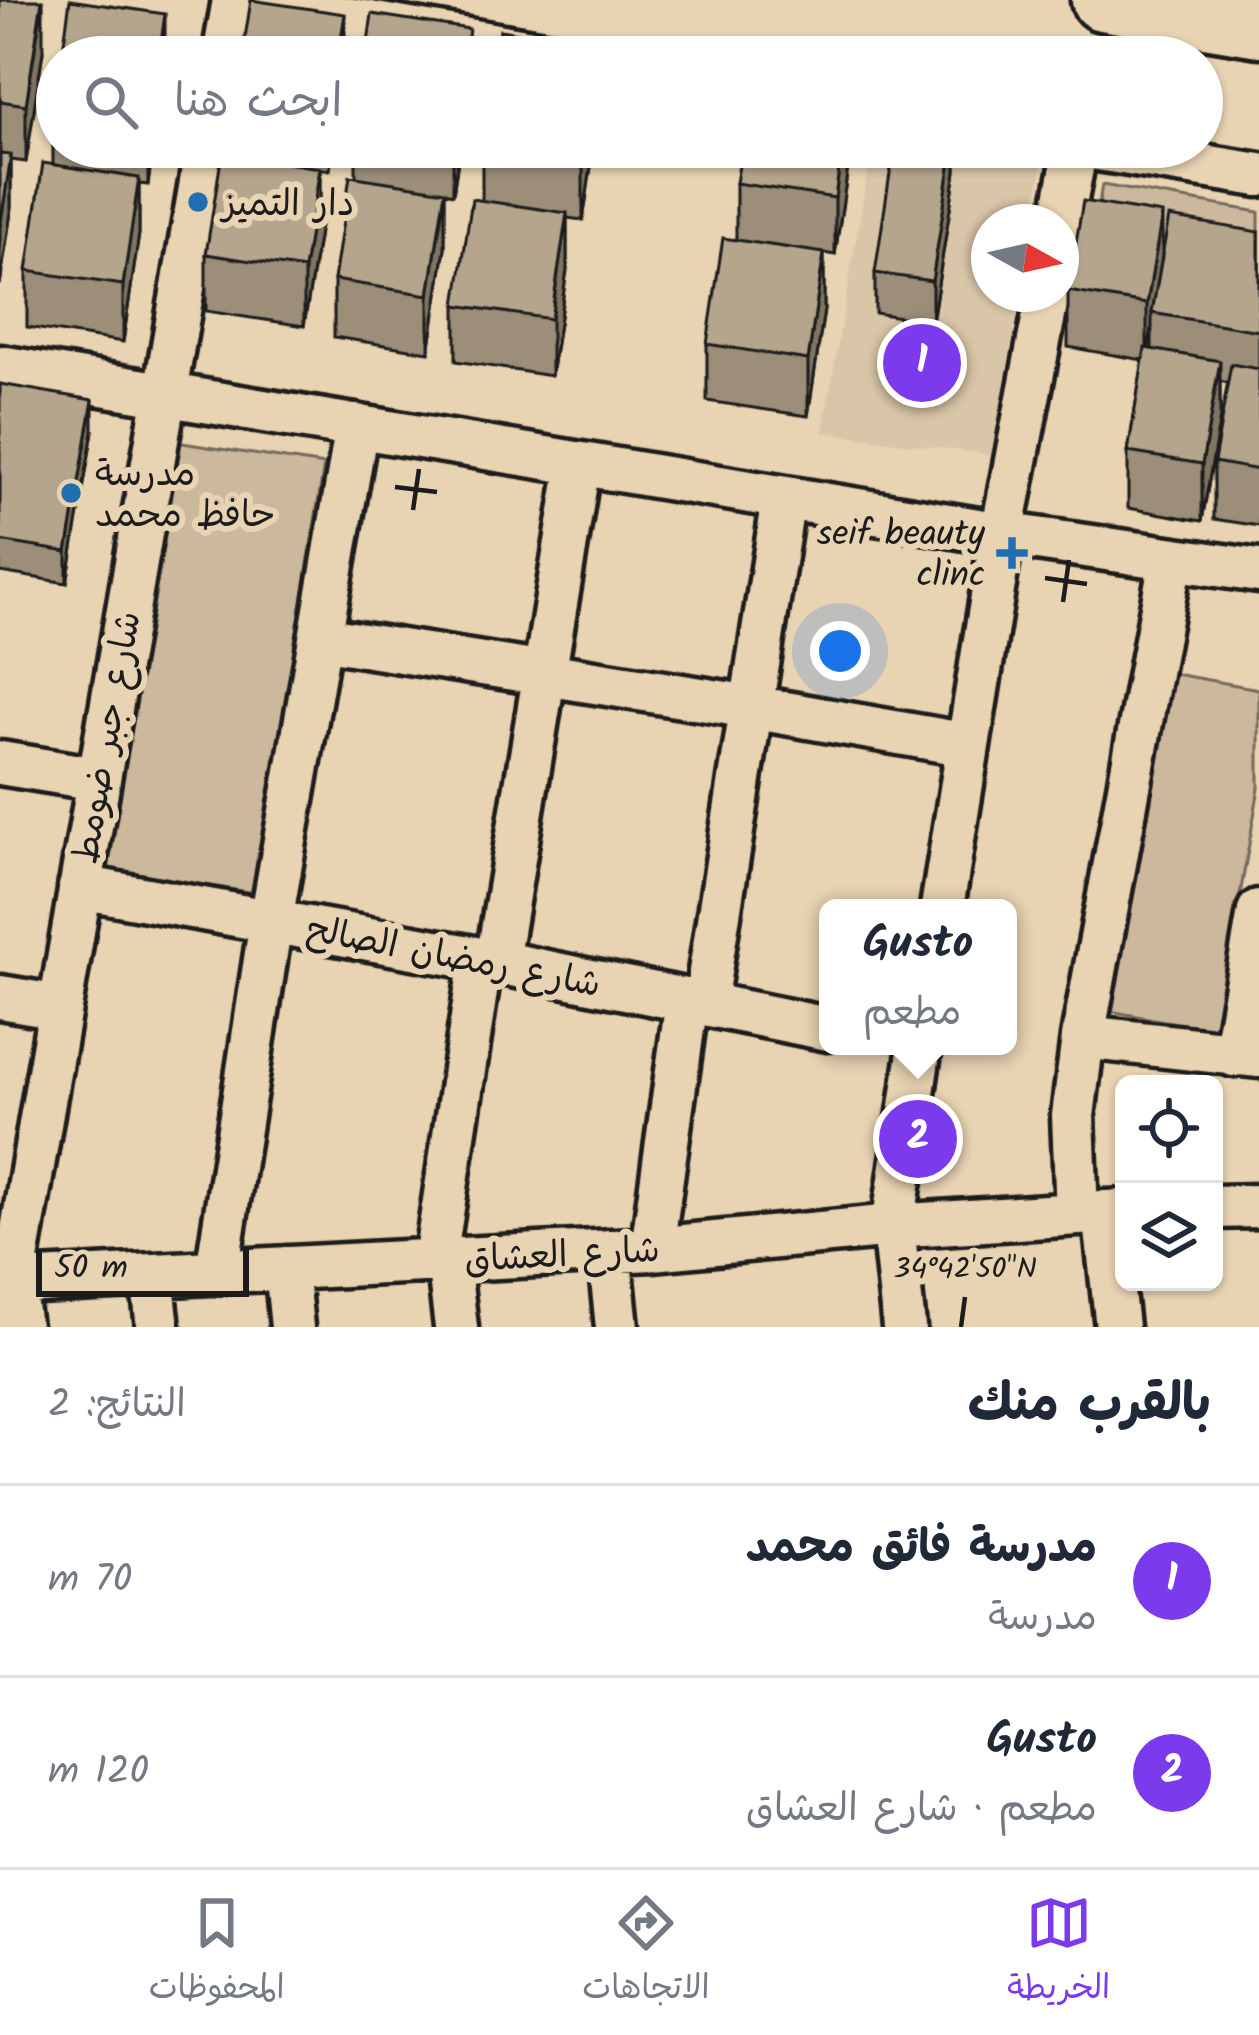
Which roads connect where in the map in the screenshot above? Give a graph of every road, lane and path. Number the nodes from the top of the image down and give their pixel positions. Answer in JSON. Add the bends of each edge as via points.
{"nodes":[{"id":1,"x":236,"y":0,"type":"edge"},
{"id":2,"x":1102,"y":0,"type":"edge"},
{"id":3,"x":1259,"y":26,"type":"edge"},
{"id":4,"x":228,"y":36,"type":"edge"},
{"id":5,"x":444,"y":36,"type":"edge"},
{"id":6,"x":203,"y":168,"type":"edge"},
{"id":7,"x":1072,"y":168,"type":"edge"},
{"id":8,"x":1216,"y":168,"type":"edge"},
{"id":9,"x":1259,"y":175,"type":"edge"},
{"id":10,"x":1065,"y":204,"type":"edge"},
{"id":11,"x":1045,"y":312,"type":"edge"},
{"id":12,"x":0,"y":367,"type":"edge"},
{"id":13,"x":163,"y":394,"type":"junction"},
{"id":14,"x":357,"y":427,"type":"junction"},
{"id":15,"x":578,"y":464,"type":"junction"},
{"id":16,"x":784,"y":497,"type":"junction"},
{"id":17,"x":1002,"y":534,"type":"junction"},
{"id":18,"x":1171,"y":559,"type":"junction"},
{"id":19,"x":1259,"y":572,"type":"edge"},
{"id":20,"x":320,"y":638,"type":"junction"},
{"id":21,"x":544,"y":674,"type":"junction"},
{"id":22,"x":751,"y":707,"type":"junction"},
{"id":23,"x":968,"y":745,"type":"junction"},
{"id":24,"x":0,"y":763,"type":"edge"},
{"id":25,"x":98,"y":778,"type":"junction"},
{"id":26,"x":80,"y":887,"type":"junction"},
{"id":27,"x":943,"y":899,"type":"edge"},
{"id":28,"x":1259,"y":911,"type":"edge"},
{"id":29,"x":271,"y":921,"type":"junction"},
{"id":30,"x":489,"y":960,"type":"junction"},
{"id":31,"x":0,"y":997,"type":"edge"},
{"id":32,"x":696,"y":1002,"type":"junction"},
{"id":33,"x":60,"y":1006,"type":"junction"},
{"id":34,"x":819,"y":1027,"type":"edge"},
{"id":35,"x":1082,"y":1037,"type":"junction"},
{"id":36,"x":917,"y":1055,"type":"edge"},
{"id":37,"x":1247,"y":1056,"type":"edge"},
{"id":38,"x":1259,"y":1205,"type":"edge"},
{"id":39,"x":1223,"y":1207,"type":"edge"},
{"id":40,"x":1102,"y":1212,"type":"edge"},
{"id":41,"x":893,"y":1226,"type":"junction"},
{"id":42,"x":652,"y":1249,"type":"junction"},
{"id":43,"x":609,"y":1251,"type":"junction"},
{"id":44,"x":442,"y":1260,"type":"junction"},
{"id":45,"x":286,"y":1268,"type":"junction"},
{"id":46,"x":217,"y":1272,"type":"junction"},
{"id":47,"x":152,"y":1276,"type":"junction"},
{"id":48,"x":7,"y":1283,"type":"edge"},
{"id":49,"x":19,"y":1327,"type":"edge"},
{"id":50,"x":158,"y":1327,"type":"edge"},
{"id":51,"x":292,"y":1327,"type":"edge"},
{"id":52,"x":456,"y":1327,"type":"edge"},
{"id":53,"x":617,"y":1327,"type":"edge"},
{"id":54,"x":904,"y":1327,"type":"edge"},
{"id":55,"x":1117,"y":1327,"type":"edge"}],
"edges":[{"from":1,"to":4,"type":"street"},
{"from":1,"to":5,"type":"street"},
{"from":2,"to":3,"type":"highway"},
{"from":6,"to":13,"type":"street","name":"شارع جبر ضومط"},
{"from":7,"to":10,"type":"street"},
{"from":8,"to":9,"type":"street"},
{"from":11,"to":17,"type":"street"},
{"from":12,"to":13,"type":"street"},
{"from":13,"to":14,"type":"street"},
{"from":13,"to":25,"type":"street","name":"شارع جبر ضومط"},
{"from":14,"to":15,"type":"street"},
{"from":14,"to":20,"type":"street"},
{"from":15,"to":16,"type":"street"},
{"from":15,"to":21,"type":"street"},
{"from":16,"to":17,"type":"street"},
{"from":16,"to":22,"type":"street"},
{"from":17,"to":18,"type":"street"},
{"from":17,"to":23,"type":"street"},
{"from":18,"to":19,"type":"street"},
{"from":18,"to":35,"type":"street"},
{"from":20,"to":21,"type":"street"},
{"from":20,"to":29,"type":"street"},
{"from":21,"to":22,"type":"street"},
{"from":21,"to":30,"type":"street"},
{"from":22,"to":23,"type":"street"},
{"from":22,"to":32,"type":"street"},
{"from":23,"to":27,"type":"street"},
{"from":24,"to":25,"type":"street"},
{"from":25,"to":26,"type":"street","name":"شارع جبر ضومط"},
{"from":26,"to":29,"type":"street","name":"شارع رمضان الصالح"},
{"from":26,"to":33,"type":"street","name":"شارع جبر ضومط"},
{"from":28,"to":37,"type":"street"},
{"from":29,"to":30,"type":"street","name":"شارع رمضان الصالح"},
{"from":29,"to":46,"type":"street"},
{"from":30,"to":32,"type":"street","name":"شارع رمضان الصالح"},
{"from":30,"to":44,"type":"street"},
{"from":31,"to":33,"type":"street"},
{"from":32,"to":34,"type":"street","name":"شارع رمضان الصالح"},
{"from":32,"to":42,"type":"street"},
{"from":33,"to":48,"type":"street","name":"شارع جبر ضومط"},
{"from":35,"to":37,"type":"street"},
{"from":35,"to":40,"type":"street","via":[[1073,1116]]},
{"from":36,"to":41,"type":"street"},
{"from":38,"to":39,"type":"street"},
{"from":40,"to":41,"type":"street","name":"شارع العشاق"},
{"from":40,"to":55,"type":"street"},
{"from":41,"to":42,"type":"street","name":"شارع العشاق"},
{"from":41,"to":54,"type":"street"},
{"from":42,"to":43,"type":"street","name":"شارع العشاق"},
{"from":43,"to":44,"type":"street","name":"شارع العشاق"},
{"from":43,"to":53,"type":"street"},
{"from":44,"to":45,"type":"street","name":"شارع العشاق"},
{"from":44,"to":52,"type":"street"},
{"from":45,"to":46,"type":"street","name":"شارع العشاق"},
{"from":45,"to":51,"type":"street"},
{"from":46,"to":47,"type":"street","name":"شارع العشاق"},
{"from":47,"to":48,"type":"street","name":"شارع العشاق"},
{"from":47,"to":50,"type":"street"},
{"from":48,"to":49,"type":"street","name":"شارع جبر ضومط"}]}
